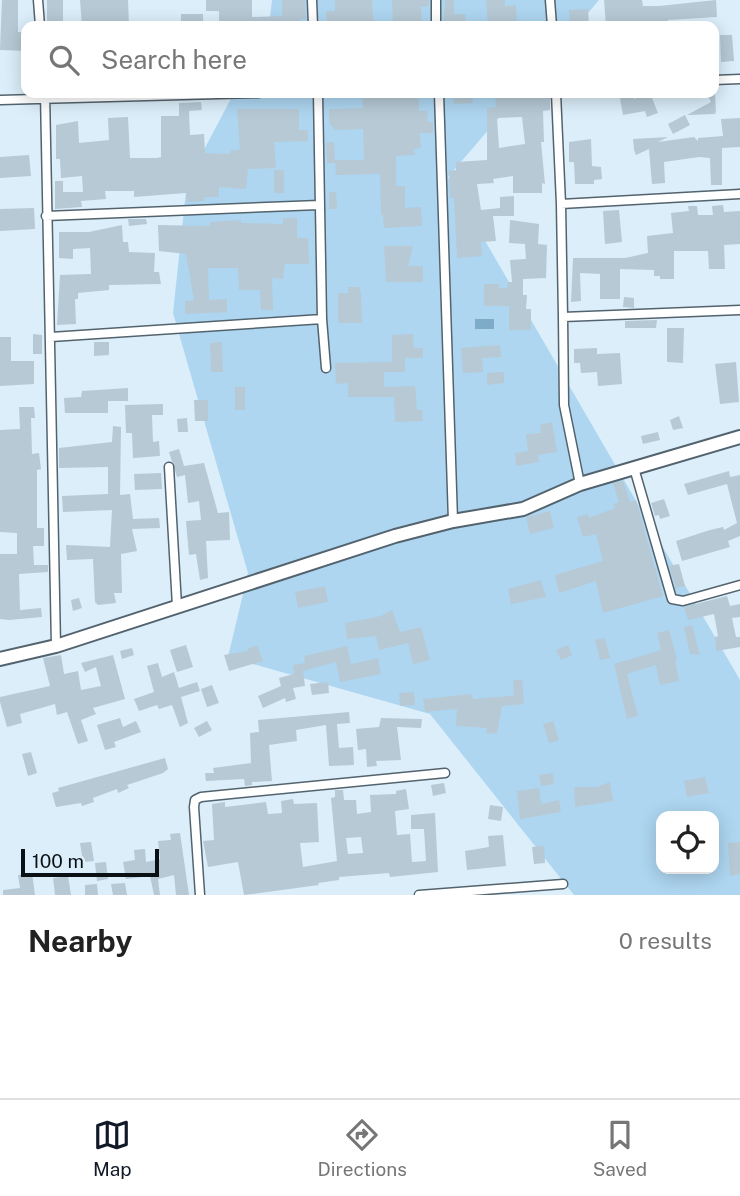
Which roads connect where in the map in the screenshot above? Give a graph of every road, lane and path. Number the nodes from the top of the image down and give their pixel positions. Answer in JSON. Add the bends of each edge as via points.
{"nodes":[{"id":1,"x":38,"y":0,"type":"edge"},
{"id":2,"x":312,"y":0,"type":"edge"},
{"id":3,"x":436,"y":0,"type":"edge"},
{"id":4,"x":550,"y":0,"type":"edge"},
{"id":5,"x":40,"y":21,"type":"edge"},
{"id":6,"x":313,"y":21,"type":"edge"},
{"id":7,"x":436,"y":21,"type":"edge"},
{"id":8,"x":552,"y":21,"type":"edge"},
{"id":9,"x":740,"y":79,"type":"edge"},
{"id":10,"x":719,"y":80,"type":"edge"},
{"id":11,"x":22,"y":98,"type":"edge"},
{"id":12,"x":45,"y":98,"type":"edge"},
{"id":13,"x":318,"y":98,"type":"edge"},
{"id":14,"x":439,"y":98,"type":"edge"},
{"id":15,"x":556,"y":98,"type":"edge"},
{"id":16,"x":0,"y":100,"type":"edge"},
{"id":17,"x":740,"y":194,"type":"edge"},
{"id":18,"x":561,"y":204,"type":"junction"},
{"id":19,"x":319,"y":205,"type":"junction"},
{"id":20,"x":46,"y":216,"type":"junction"},
{"id":21,"x":740,"y":310,"type":"edge"},
{"id":22,"x":563,"y":317,"type":"junction"},
{"id":23,"x":322,"y":319,"type":"junction"},
{"id":24,"x":51,"y":337,"type":"junction"},
{"id":25,"x":326,"y":368,"type":"dead end"},
{"id":26,"x":740,"y":437,"type":"edge"},
{"id":27,"x":169,"y":467,"type":"dead end"},
{"id":28,"x":634,"y":468,"type":"junction"},
{"id":29,"x":580,"y":484,"type":"junction"},
{"id":30,"x":453,"y":521,"type":"junction"},
{"id":31,"x":740,"y":585,"type":"edge"},
{"id":32,"x":177,"y":607,"type":"junction"},
{"id":33,"x":56,"y":646,"type":"junction"},
{"id":34,"x":0,"y":659,"type":"edge"},
{"id":35,"x":446,"y":773,"type":"dead end"},
{"id":36,"x":562,"y":884,"type":"dead end"},
{"id":37,"x":200,"y":895,"type":"edge"},
{"id":38,"x":419,"y":895,"type":"edge"}],
"edges":[{"from":1,"to":5,"type":"street"},
{"from":2,"to":6,"type":"street"},
{"from":3,"to":7,"type":"street"},
{"from":4,"to":8,"type":"street"},
{"from":9,"to":10,"type":"street"},
{"from":11,"to":16,"type":"street"},
{"from":12,"to":20,"type":"street"},
{"from":13,"to":19,"type":"street"},
{"from":14,"to":30,"type":"street"},
{"from":15,"to":18,"type":"street"},
{"from":17,"to":18,"type":"street"},
{"from":18,"to":22,"type":"street"},
{"from":19,"to":20,"type":"street"},
{"from":19,"to":23,"type":"street"},
{"from":20,"to":24,"type":"street"},
{"from":21,"to":22,"type":"street"},
{"from":22,"to":29,"type":"street","via":[[564,405]]},
{"from":23,"to":24,"type":"street"},
{"from":23,"to":25,"type":"street"},
{"from":24,"to":33,"type":"street"},
{"from":26,"to":28,"type":"street"},
{"from":27,"to":32,"type":"street"},
{"from":28,"to":29,"type":"street"},
{"from":28,"to":31,"type":"street","via":[[672,599],[683,601]]},
{"from":29,"to":30,"type":"street","via":[[523,509]]},
{"from":30,"to":32,"type":"street"},
{"from":32,"to":33,"type":"street"},
{"from":33,"to":34,"type":"street"},
{"from":35,"to":37,"type":"street","via":[[201,797],[194,807]]},
{"from":36,"to":38,"type":"street"}]}
